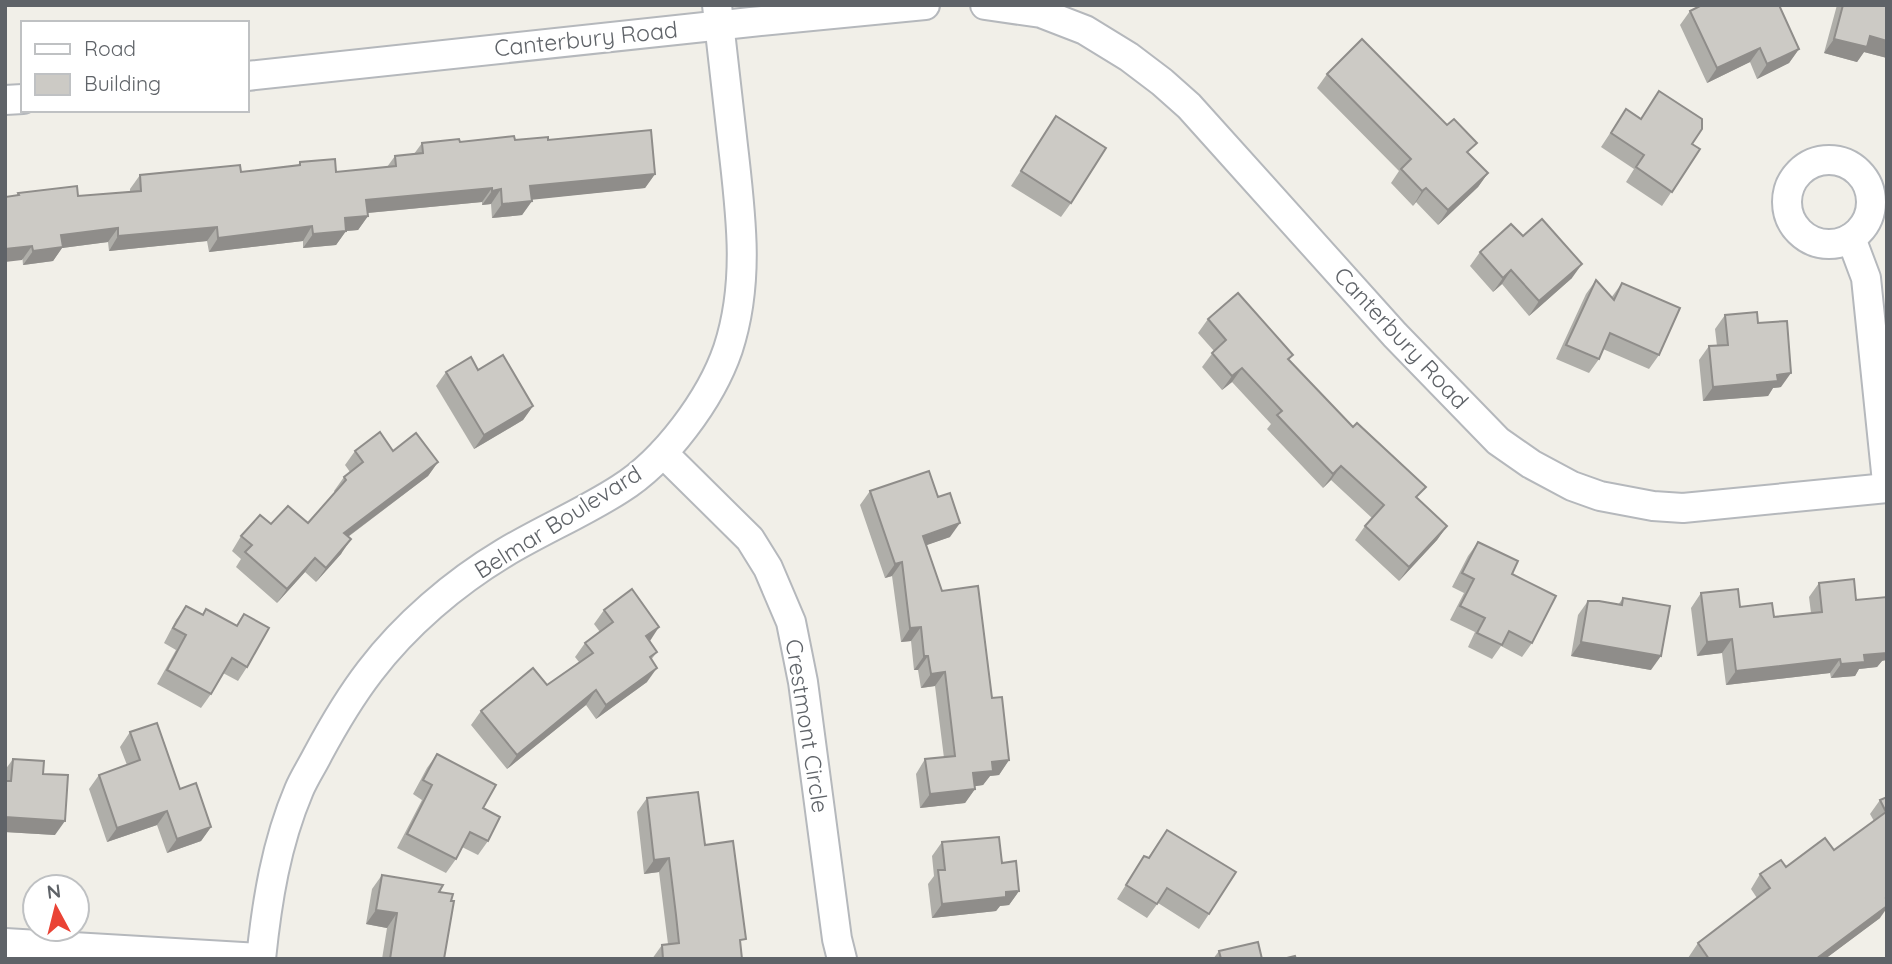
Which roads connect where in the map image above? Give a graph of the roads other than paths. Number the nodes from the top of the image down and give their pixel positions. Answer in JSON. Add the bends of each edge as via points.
{"nodes":[{"id":1,"x":925,"y":5,"type":"edge"},
{"id":2,"x":985,"y":5,"type":"edge"},
{"id":3,"x":718,"y":15,"type":"edge"},
{"id":4,"x":248,"y":76,"type":"edge"},
{"id":5,"x":1851,"y":238,"type":"dead end"},
{"id":6,"x":663,"y":453,"type":"junction"},
{"id":7,"x":1887,"y":482,"type":"edge"},
{"id":8,"x":1887,"y":488,"type":"edge"},
{"id":9,"x":5,"y":943,"type":"edge"},
{"id":10,"x":261,"y":959,"type":"edge"},
{"id":11,"x":842,"y":959,"type":"edge"}],
"edges":[{"from":1,"to":3,"type":"street","name":"Canterbury Road"},
{"from":2,"to":8,"type":"street","name":"Canterbury Road","via":[[1041,13],[1085,30],[1162,82],[1498,441],[1551,475],[1600,496],[1682,508]]},
{"from":3,"to":4,"type":"street","name":"Canterbury Road"},
{"from":3,"to":6,"type":"street","name":"Belmar Boulevard","via":[[740,202],[741,291],[727,352],[707,394]]},
{"from":5,"to":7,"type":"street","via":[[1866,278]]},
{"from":6,"to":10,"type":"street","name":"Belmar Boulevard","via":[[624,487],[504,553],[465,580],[400,636],[370,671],[331,729],[299,790],[268,898]]},
{"from":6,"to":11,"type":"street","name":"Crestmont Circle","via":[[750,539],[791,622]]},
{"from":9,"to":10,"type":"street"}]}
